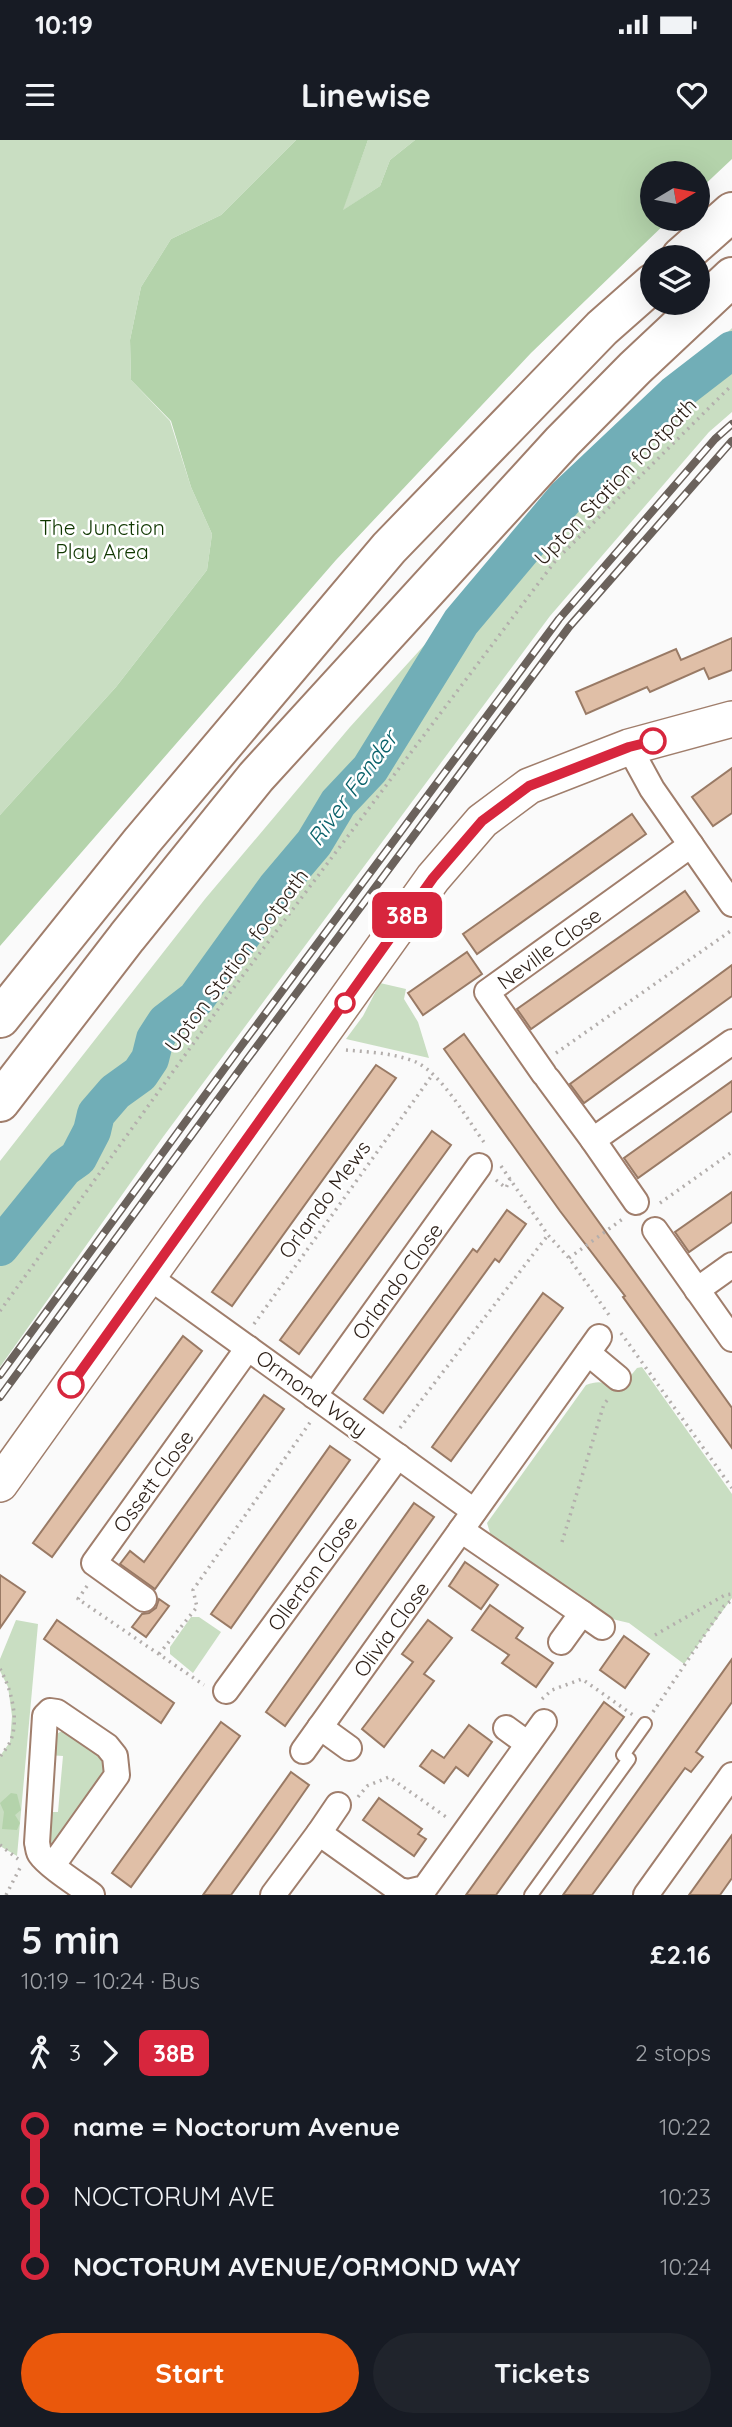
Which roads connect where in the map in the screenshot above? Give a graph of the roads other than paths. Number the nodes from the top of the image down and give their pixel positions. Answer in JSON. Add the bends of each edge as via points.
{"nodes":[{"id":1,"x":732,"y":212,"type":"edge"},
{"id":2,"x":695,"y":245,"type":"edge"},
{"id":3,"x":732,"y":277,"type":"edge"},
{"id":4,"x":640,"y":295,"type":"edge"},
{"id":5,"x":732,"y":719,"type":"edge"},
{"id":6,"x":629,"y":747,"type":"junction"},
{"id":7,"x":691,"y":845,"type":"junction"},
{"id":8,"x":732,"y":904,"type":"edge"},
{"id":9,"x":0,"y":1018,"type":"edge"},
{"id":10,"x":732,"y":1042,"type":"edge"},
{"id":11,"x":0,"y":1102,"type":"edge"},
{"id":12,"x":593,"y":1140,"type":"junction"},
{"id":13,"x":487,"y":1157,"type":"road end"},
{"id":14,"x":633,"y":1208,"type":"road end"},
{"id":15,"x":655,"y":1230,"type":"road end"},
{"id":16,"x":732,"y":1265,"type":"edge"},
{"id":17,"x":149,"y":1276,"type":"junction"},
{"id":18,"x":697,"y":1290,"type":"junction"},
{"id":19,"x":732,"y":1339,"type":"edge"},
{"id":20,"x":244,"y":1345,"type":"junction"},
{"id":21,"x":616,"y":1384,"type":"road end"},
{"id":22,"x":319,"y":1399,"type":"junction"},
{"id":23,"x":392,"y":1452,"type":"junction"},
{"id":24,"x":0,"y":1484,"type":"edge"},
{"id":25,"x":468,"y":1520,"type":"junction"},
{"id":26,"x":144,"y":1599,"type":"dead end"},
{"id":27,"x":561,"y":1643,"type":"dead end"},
{"id":28,"x":226,"y":1690,"type":"road end"},
{"id":29,"x":544,"y":1722,"type":"road end"},
{"id":30,"x":645,"y":1724,"type":"road end"},
{"id":31,"x":320,"y":1727,"type":"junction"},
{"id":32,"x":506,"y":1728,"type":"dead end"},
{"id":33,"x":528,"y":1744,"type":"junction"},
{"id":34,"x":349,"y":1748,"type":"dead end"},
{"id":35,"x":303,"y":1751,"type":"dead end"},
{"id":36,"x":732,"y":1775,"type":"edge"},
{"id":37,"x":338,"y":1805,"type":"road end"},
{"id":38,"x":318,"y":1833,"type":"junction"},
{"id":39,"x":53,"y":1865,"type":"junction"},
{"id":40,"x":92,"y":1895,"type":"edge"},
{"id":41,"x":273,"y":1895,"type":"edge"},
{"id":42,"x":531,"y":1895,"type":"edge"},
{"id":43,"x":646,"y":1895,"type":"edge"}],
"edges":[{"from":1,"to":2,"type":"highway"},
{"from":3,"to":11,"type":"highway","via":[[562,442],[256,778]]},
{"from":4,"to":9,"type":"highway","via":[[389,548]]},
{"from":5,"to":6,"type":"street"},
{"from":6,"to":7,"type":"street"},
{"from":6,"to":17,"type":"street","via":[[529,786],[482,821],[433,878]]},
{"from":7,"to":8,"type":"street"},
{"from":7,"to":12,"type":"street","name":"Neville Close","via":[[487,992],[548,1070]]},
{"from":10,"to":12,"type":"street"},
{"from":12,"to":14,"type":"street"},
{"from":13,"to":22,"type":"street","name":"Orlando Close"},
{"from":15,"to":18,"type":"street"},
{"from":16,"to":18,"type":"street"},
{"from":17,"to":20,"type":"street","name":"Ormond Way"},
{"from":17,"to":24,"type":"street"},
{"from":18,"to":19,"type":"street"},
{"from":20,"to":22,"type":"street","name":"Ormond Way"},
{"from":20,"to":26,"type":"street","name":"Ossett Close","via":[[94,1563]]},
{"from":21,"to":25,"type":"street","name":"Olivia Close","via":[[594,1345]]},
{"from":22,"to":23,"type":"street","name":"Ormond Way"},
{"from":23,"to":25,"type":"street","name":"Ormond Way"},
{"from":23,"to":28,"type":"street","name":"Ollerton Close"},
{"from":25,"to":27,"type":"street","via":[[592,1620]]},
{"from":25,"to":31,"type":"street","name":"Olivia Close"},
{"from":29,"to":33,"type":"street"},
{"from":30,"to":42,"type":"lane","via":[[623,1755],[629,1759]]},
{"from":31,"to":34,"type":"street"},
{"from":31,"to":35,"type":"street","name":"Olivia Close"},
{"from":32,"to":33,"type":"street"},
{"from":33,"to":38,"type":"street","via":[[425,1888],[408,1892],[392,1885]]},
{"from":36,"to":43,"type":"street"},
{"from":37,"to":38,"type":"street"},
{"from":38,"to":41,"type":"street"},
{"from":39,"to":39,"type":"street","via":[[39,1853],[37,1843],[45,1716],[50,1711],[107,1746],[115,1756],[117,1775]]},
{"from":39,"to":40,"type":"street"}]}
